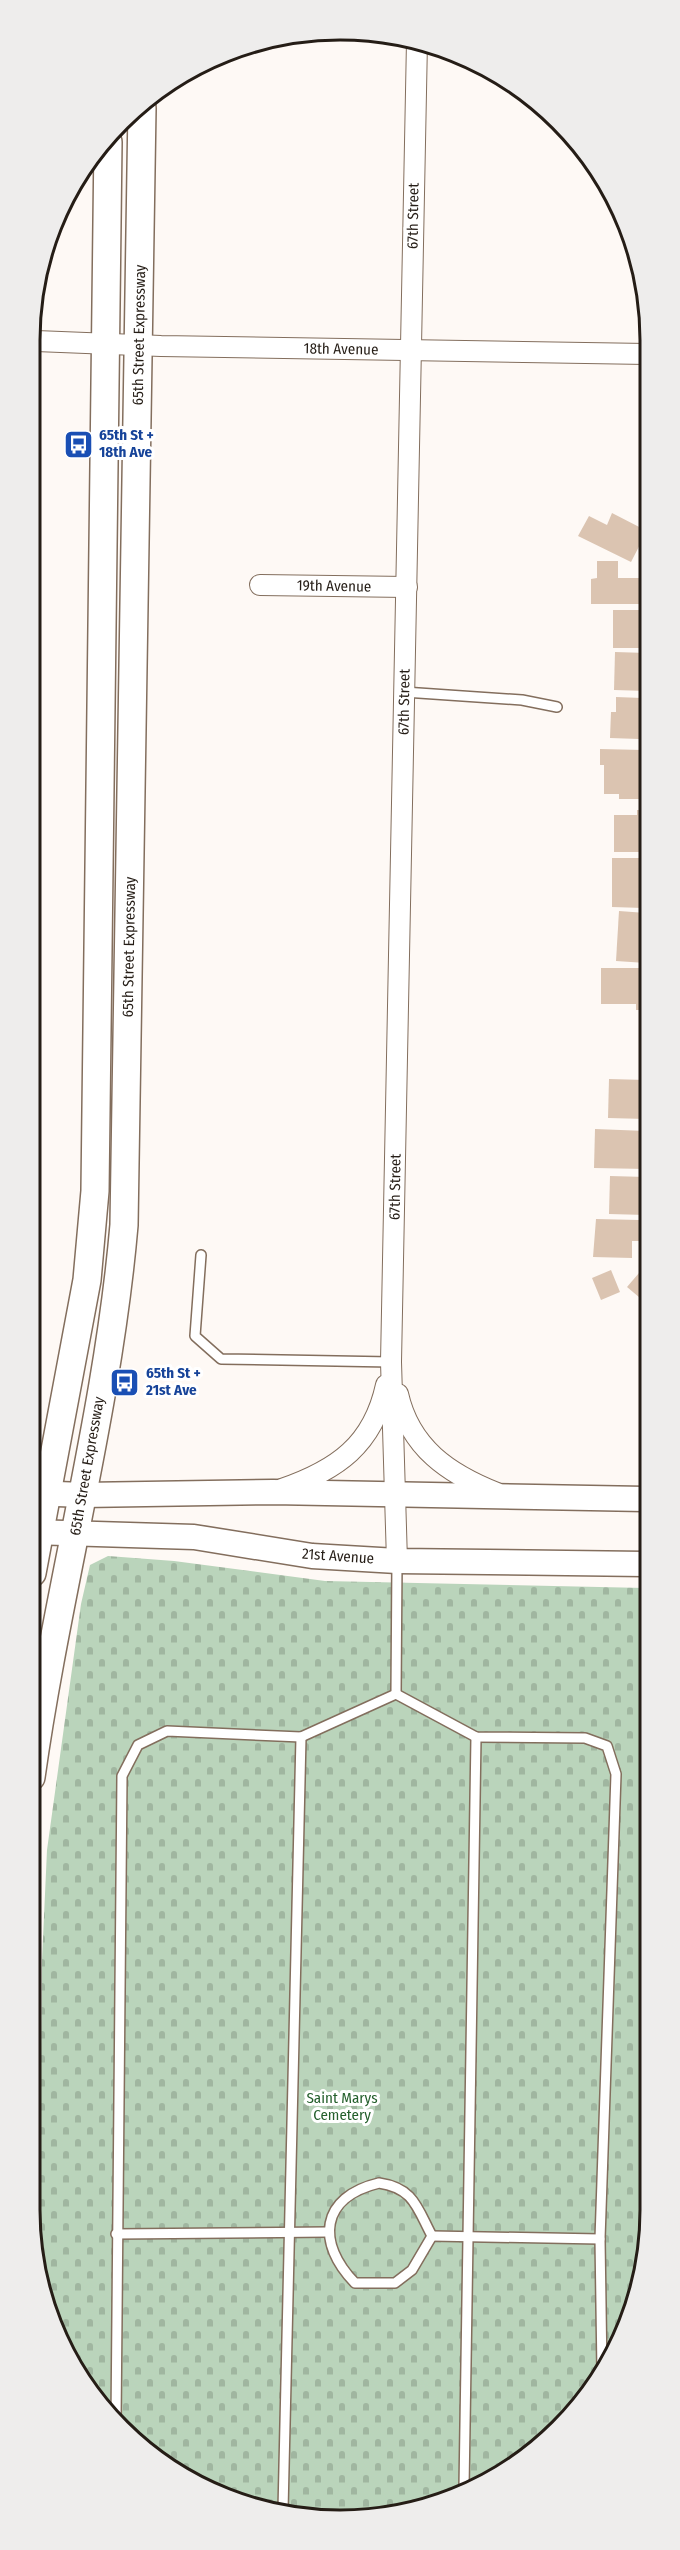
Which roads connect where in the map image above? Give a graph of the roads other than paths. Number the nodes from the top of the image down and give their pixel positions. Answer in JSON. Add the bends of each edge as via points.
{"nodes":[{"id":1,"x":417,"y":51,"type":"edge"},
{"id":2,"x":142,"y":116,"type":"edge"},
{"id":3,"x":108,"y":151,"type":"edge"},
{"id":4,"x":40,"y":341,"type":"edge"},
{"id":5,"x":106,"y":344,"type":"junction"},
{"id":6,"x":139,"y":345,"type":"junction"},
{"id":7,"x":411,"y":351,"type":"junction"},
{"id":8,"x":640,"y":354,"type":"edge"},
{"id":9,"x":261,"y":585,"type":"dead end"},
{"id":10,"x":406,"y":587,"type":"junction"},
{"id":11,"x":404,"y":692,"type":"junction"},
{"id":12,"x":557,"y":707,"type":"dead end"},
{"id":13,"x":201,"y":1255,"type":"dead end"},
{"id":14,"x":391,"y":1362,"type":"junction"},
{"id":15,"x":273,"y":1492,"type":"junction"},
{"id":16,"x":40,"y":1493,"type":"edge"},
{"id":17,"x":395,"y":1494,"type":"junction"},
{"id":18,"x":82,"y":1495,"type":"junction"},
{"id":19,"x":506,"y":1496,"type":"junction"},
{"id":20,"x":640,"y":1499,"type":"edge"},
{"id":21,"x":40,"y":1532,"type":"edge"},
{"id":22,"x":75,"y":1533,"type":"junction"},
{"id":23,"x":397,"y":1561,"type":"junction"},
{"id":24,"x":640,"y":1564,"type":"edge"},
{"id":25,"x":396,"y":1694,"type":"junction"},
{"id":26,"x":40,"y":1714,"type":"edge"},
{"id":27,"x":302,"y":1737,"type":"junction"},
{"id":28,"x":476,"y":1737,"type":"junction"},
{"id":29,"x":328,"y":2232,"type":"junction"},
{"id":30,"x":116,"y":2234,"type":"junction"},
{"id":31,"x":290,"y":2234,"type":"junction"},
{"id":32,"x":432,"y":2236,"type":"junction"},
{"id":33,"x":469,"y":2237,"type":"junction"},
{"id":34,"x":600,"y":2239,"type":"junction"},
{"id":35,"x":602,"y":2355,"type":"edge"},
{"id":36,"x":116,"y":2408,"type":"edge"},
{"id":37,"x":464,"y":2483,"type":"edge"},
{"id":38,"x":283,"y":2504,"type":"edge"}],
"edges":[{"from":1,"to":7,"type":"street","name":"67th Street"},
{"from":2,"to":6,"type":"main road","name":"65th Street Expressway"},
{"from":3,"to":5,"type":"main road","name":"65th Street Expressway"},
{"from":4,"to":5,"type":"street","name":"18th Avenue"},
{"from":5,"to":6,"type":"street","name":"18th Avenue"},
{"from":5,"to":16,"type":"main road","name":"65th Street Expressway","via":[[95,1191],[87,1280]]},
{"from":6,"to":7,"type":"street","name":"18th Avenue"},
{"from":6,"to":18,"type":"main road","name":"65th Street Expressway","via":[[124,1225],[119,1282]]},
{"from":7,"to":8,"type":"street","name":"18th Avenue"},
{"from":7,"to":10,"type":"street","name":"67th Street"},
{"from":9,"to":10,"type":"street","name":"19th Avenue"},
{"from":10,"to":11,"type":"street","name":"67th Street"},
{"from":11,"to":12,"type":"lane","via":[[522,700]]},
{"from":11,"to":14,"type":"street","name":"67th Street"},
{"from":13,"to":14,"type":"lane","via":[[195,1336],[221,1359]]},
{"from":14,"to":15,"type":"street","name":"67th Street","via":[[383,1400],[358,1445],[325,1472]]},
{"from":14,"to":17,"type":"street","name":"67th Street"},
{"from":14,"to":19,"type":"street","name":"67th Street","via":[[401,1405],[420,1443],[452,1472]]},
{"from":15,"to":17,"type":"street"},
{"from":15,"to":18,"type":"street"},
{"from":16,"to":18,"type":"street"},
{"from":17,"to":19,"type":"street"},
{"from":17,"to":23,"type":"street","name":"67th Street"},
{"from":18,"to":22,"type":"main road","name":"65th Street Expressway"},
{"from":19,"to":20,"type":"street"},
{"from":21,"to":22,"type":"street","name":"21st Avenue"},
{"from":22,"to":23,"type":"street","name":"21st Avenue","via":[[194,1537],[312,1556]]},
{"from":22,"to":26,"type":"main road","name":"65th Street Expressway"},
{"from":23,"to":24,"type":"street","name":"21st Avenue"},
{"from":23,"to":25,"type":"lane"},
{"from":25,"to":27,"type":"lane"},
{"from":25,"to":28,"type":"lane"},
{"from":27,"to":30,"type":"lane","via":[[167,1731],[138,1745],[122,1776]]},
{"from":27,"to":31,"type":"lane"},
{"from":28,"to":33,"type":"lane"},
{"from":28,"to":34,"type":"lane","via":[[585,1738],[607,1746],[616,1774]]},
{"from":29,"to":31,"type":"lane"},
{"from":29,"to":32,"type":"lane","via":[[332,2214],[344,2198],[379,2183],[405,2191],[417,2204]]},
{"from":29,"to":32,"type":"lane","via":[[341,2268],[355,2283],[377,2285],[395,2283],[412,2270]]},
{"from":30,"to":31,"type":"lane"},
{"from":30,"to":36,"type":"lane"},
{"from":31,"to":38,"type":"lane"},
{"from":32,"to":33,"type":"lane"},
{"from":33,"to":34,"type":"lane"},
{"from":33,"to":37,"type":"lane"},
{"from":34,"to":35,"type":"lane"}]}
